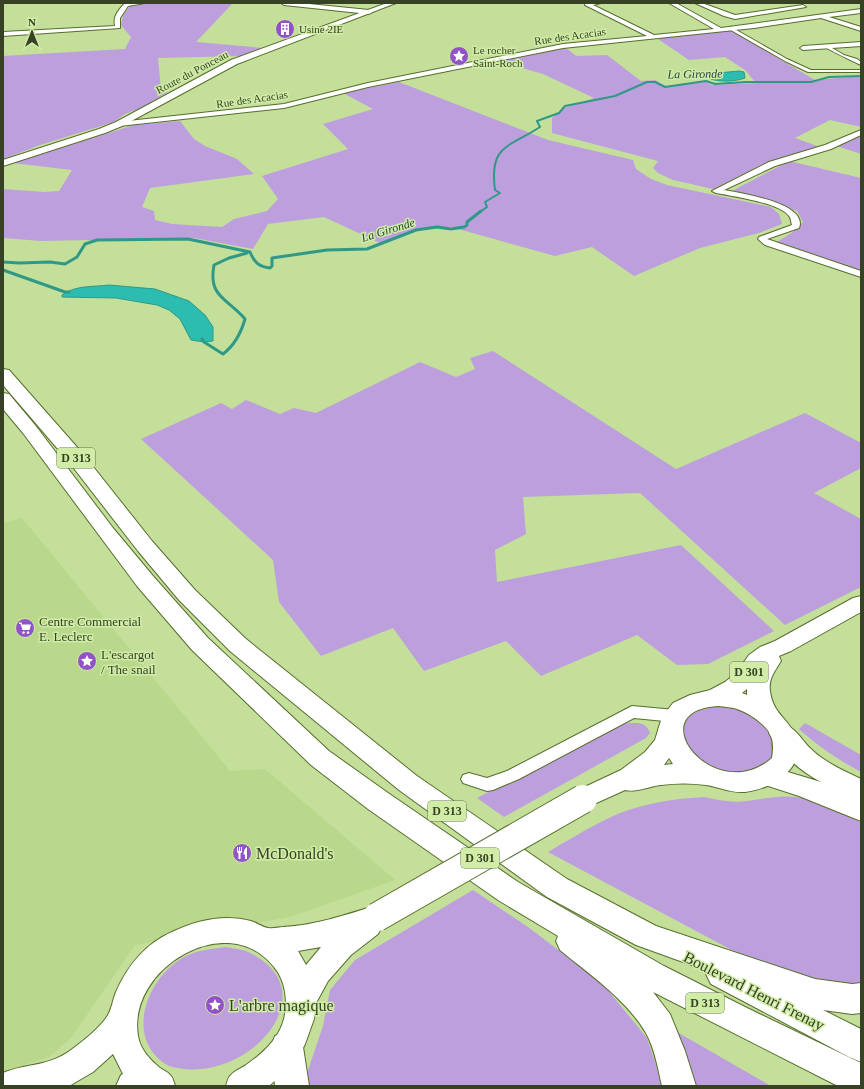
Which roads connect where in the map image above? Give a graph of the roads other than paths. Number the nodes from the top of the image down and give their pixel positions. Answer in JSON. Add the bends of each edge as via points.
{"nodes":[{"id":1,"x":142,"y":3,"type":"edge"},
{"id":2,"x":284,"y":3,"type":"edge"},
{"id":3,"x":393,"y":3,"type":"edge"},
{"id":4,"x":598,"y":3,"type":"edge"},
{"id":5,"x":672,"y":3,"type":"edge"},
{"id":6,"x":711,"y":3,"type":"edge"},
{"id":7,"x":795,"y":3,"type":"edge"},
{"id":8,"x":699,"y":4,"type":"edge"},
{"id":9,"x":803,"y":7,"type":"junction"},
{"id":10,"x":861,"y":11,"type":"edge"},
{"id":11,"x":369,"y":12,"type":"junction"},
{"id":12,"x":820,"y":16,"type":"junction"},
{"id":13,"x":730,"y":28,"type":"junction"},
{"id":14,"x":719,"y":29,"type":"junction"},
{"id":15,"x":861,"y":29,"type":"edge"},
{"id":16,"x":3,"y":34,"type":"edge"},
{"id":17,"x":652,"y":36,"type":"junction"},
{"id":18,"x":861,"y":44,"type":"edge"},
{"id":19,"x":826,"y":46,"type":"junction"},
{"id":20,"x":803,"y":48,"type":"dead end"},
{"id":21,"x":861,"y":64,"type":"edge"},
{"id":22,"x":861,"y":71,"type":"edge"},
{"id":23,"x":118,"y":124,"type":"junction"},
{"id":24,"x":861,"y":132,"type":"edge"},
{"id":25,"x":3,"y":163,"type":"edge"},
{"id":26,"x":861,"y":274,"type":"edge"},
{"id":27,"x":3,"y":374,"type":"edge"},
{"id":28,"x":3,"y":398,"type":"edge"},
{"id":29,"x":861,"y":603,"type":"edge"},
{"id":30,"x":783,"y":646,"type":"junction"},
{"id":31,"x":715,"y":698,"type":"junction"},
{"id":32,"x":765,"y":714,"type":"junction"},
{"id":33,"x":673,"y":724,"type":"junction"},
{"id":34,"x":782,"y":733,"type":"junction"},
{"id":35,"x":706,"y":776,"type":"junction"},
{"id":36,"x":768,"y":776,"type":"junction"},
{"id":37,"x":469,"y":779,"type":"dead end"},
{"id":38,"x":861,"y":792,"type":"edge"},
{"id":39,"x":583,"y":799,"type":"junction"},
{"id":40,"x":861,"y":810,"type":"edge"},
{"id":41,"x":491,"y":880,"type":"junction"},
{"id":42,"x":378,"y":917,"type":"junction"},
{"id":43,"x":647,"y":936,"type":"junction"},
{"id":44,"x":266,"y":941,"type":"junction"},
{"id":45,"x":861,"y":998,"type":"edge"},
{"id":46,"x":301,"y":1000,"type":"junction"},
{"id":47,"x":122,"y":1021,"type":"junction"},
{"id":48,"x":861,"y":1046,"type":"edge"},
{"id":49,"x":287,"y":1047,"type":"junction"},
{"id":50,"x":861,"y":1080,"type":"edge"},
{"id":51,"x":146,"y":1084,"type":"edge"},
{"id":52,"x":9,"y":1086,"type":"edge"},
{"id":53,"x":242,"y":1086,"type":"edge"},
{"id":54,"x":292,"y":1086,"type":"edge"},
{"id":55,"x":679,"y":1086,"type":"edge"}],
"edges":[{"from":1,"to":16,"type":"street","via":[[126,5],[118,15],[118,27]]},
{"from":2,"to":11,"type":"street"},
{"from":3,"to":11,"type":"street","name":"Route du Ponceau"},
{"from":4,"to":17,"type":"street","via":[[586,4]]},
{"from":5,"to":14,"type":"street"},
{"from":6,"to":8,"type":"street"},
{"from":7,"to":9,"type":"street"},
{"from":8,"to":9,"type":"street","via":[[735,17]]},
{"from":9,"to":12,"type":"street"},
{"from":10,"to":12,"type":"street","name":"Rue des Acacias"},
{"from":11,"to":23,"type":"street","name":"Route du Ponceau","via":[[234,62]]},
{"from":12,"to":13,"type":"street","name":"Rue des Acacias"},
{"from":12,"to":15,"type":"street"},
{"from":13,"to":14,"type":"street","name":"Rue des Acacias"},
{"from":13,"to":22,"type":"street","via":[[810,71]]},
{"from":14,"to":17,"type":"street","name":"Rue des Acacias"},
{"from":17,"to":23,"type":"street","name":"Rue des Acacias","via":[[542,49],[368,85],[284,106]]},
{"from":18,"to":19,"type":"street"},
{"from":19,"to":20,"type":"street"},
{"from":19,"to":21,"type":"street"},
{"from":23,"to":25,"type":"street","name":"Route du Ponceau"},
{"from":24,"to":26,"type":"street","via":[[828,147],[776,162],[716,191],[767,203],[791,212],[796,226],[764,237],[762,239],[768,243]]},
{"from":27,"to":43,"type":"highway","number":"D 313","via":[[76,458],[187,595],[238,645],[408,783],[557,888]]},
{"from":28,"to":41,"type":"highway","number":"D 313","via":[[140,575],[200,644],[320,758]]},
{"from":29,"to":30,"type":"main road","number":"D 301"},
{"from":30,"to":31,"type":"main road","number":"D 301","via":[[768,652],[744,679]]},
{"from":30,"to":32,"type":"main road","number":"D 301","via":[[758,678],[758,691]]},
{"from":31,"to":32,"type":"main road","via":[[746,703]]},
{"from":31,"to":33,"type":"main road","via":[[688,705]]},
{"from":32,"to":34,"type":"main road"},
{"from":33,"to":35,"type":"main road","via":[[674,747],[689,765]]},
{"from":33,"to":37,"type":"street","via":[[632,712],[513,775],[487,785]]},
{"from":33,"to":39,"type":"main road","number":"D 301","via":[[664,748],[649,763]]},
{"from":34,"to":36,"type":"main road","via":[[786,747],[782,763]]},
{"from":34,"to":38,"type":"highway","via":[[802,757]]},
{"from":35,"to":36,"type":"main road","via":[[744,783]]},
{"from":35,"to":39,"type":"main road","number":"D 301","via":[[670,773],[652,776]]},
{"from":36,"to":40,"type":"highway","via":[[807,788]]},
{"from":39,"to":42,"type":"main road","number":"D 301","bridge":true},
{"from":41,"to":50,"type":"highway","number":"D 313","via":[[616,956],[727,1015]]},
{"from":41,"to":55,"type":"highway","via":[[621,981],[640,1000],[658,1025]]},
{"from":42,"to":44,"type":"main road","number":"D 301","via":[[326,934]]},
{"from":42,"to":46,"type":"main road","number":"D 301","via":[[341,946],[318,972]]},
{"from":43,"to":45,"type":"highway","via":[[815,994]]},
{"from":43,"to":48,"type":"highway","name":"Boulevard Henri Frenay","number":"D 313"},
{"from":44,"to":46,"type":"main road","via":[[285,956],[297,976]]},
{"from":44,"to":47,"type":"main road","via":[[244,932],[218,931],[176,943],[158,955],[142,971],[128,995]]},
{"from":46,"to":49,"type":"main road","via":[[298,1024]]},
{"from":47,"to":51,"type":"main road","via":[[124,1043]]},
{"from":47,"to":52,"type":"main road","via":[[106,1041],[76,1066],[54,1077]]},
{"from":49,"to":53,"type":"main road","via":[[267,1070]]},
{"from":49,"to":54,"type":"highway"}]}
